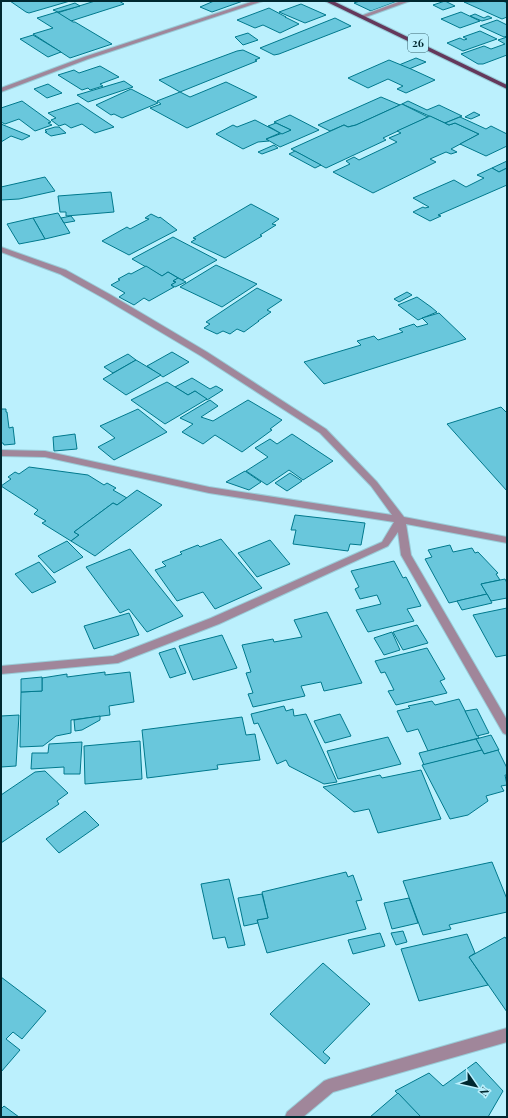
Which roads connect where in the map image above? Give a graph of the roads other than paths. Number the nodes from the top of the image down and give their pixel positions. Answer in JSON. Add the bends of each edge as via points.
{"nodes":[{"id":1,"x":260,"y":1,"type":"edge"},
{"id":2,"x":328,"y":1,"type":"edge"},
{"id":3,"x":407,"y":1,"type":"edge"},
{"id":4,"x":361,"y":17,"type":"junction"},
{"id":5,"x":507,"y":88,"type":"edge"},
{"id":6,"x":1,"y":90,"type":"edge"},
{"id":7,"x":1,"y":248,"type":"edge"},
{"id":8,"x":1,"y":453,"type":"edge"},
{"id":9,"x":401,"y":520,"type":"junction"},
{"id":10,"x":507,"y":540,"type":"edge"},
{"id":11,"x":1,"y":670,"type":"edge"},
{"id":12,"x":507,"y":730,"type":"edge"},
{"id":13,"x":507,"y":1035,"type":"edge"},
{"id":14,"x":292,"y":1117,"type":"edge"}],
"edges":[{"from":1,"to":6,"type":"street","via":[[86,58]]},
{"from":2,"to":4,"type":"main road","number":"26"},
{"from":3,"to":4,"type":"street"},
{"from":4,"to":5,"type":"main road","number":"26"},
{"from":7,"to":9,"type":"street","via":[[63,272],[108,297],[204,354],[324,431],[374,484]]},
{"from":8,"to":9,"type":"street","via":[[45,454],[209,490]]},
{"from":9,"to":10,"type":"street"},
{"from":9,"to":11,"type":"street","via":[[386,544],[215,621],[114,660]]},
{"from":9,"to":12,"type":"street","via":[[406,555]]},
{"from":13,"to":14,"type":"street","via":[[328,1086]]}]}
